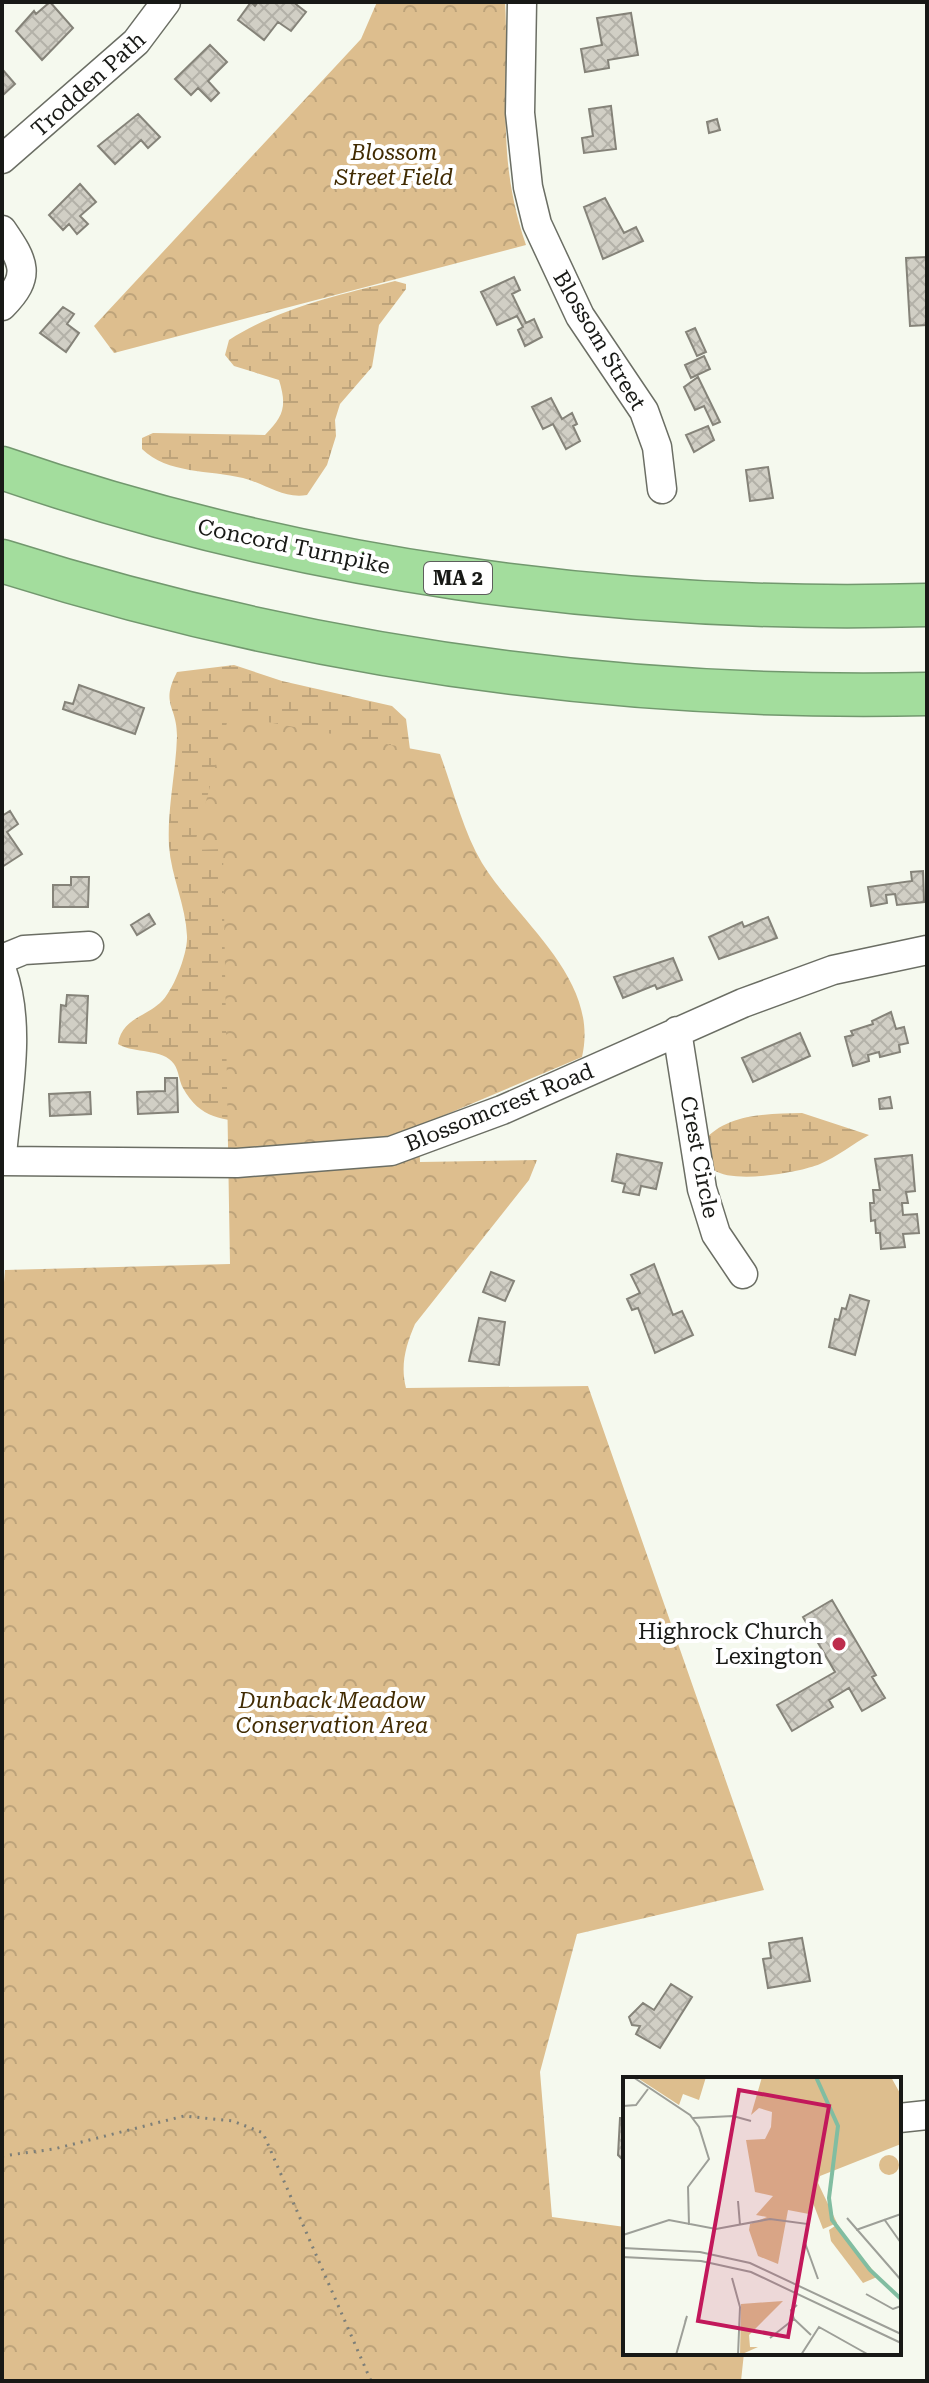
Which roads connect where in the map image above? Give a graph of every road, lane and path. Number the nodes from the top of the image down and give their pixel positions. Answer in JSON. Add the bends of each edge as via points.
{"nodes":[{"id":1,"x":166,"y":2,"type":"edge"},
{"id":2,"x":522,"y":2,"type":"edge"},
{"id":3,"x":2,"y":159,"type":"edge"},
{"id":4,"x":2,"y":230,"type":"edge"},
{"id":5,"x":2,"y":306,"type":"edge"},
{"id":6,"x":2,"y":468,"type":"edge"},
{"id":7,"x":662,"y":489,"type":"dead end"},
{"id":8,"x":2,"y":561,"type":"edge"},
{"id":9,"x":927,"y":605,"type":"edge"},
{"id":10,"x":927,"y":694,"type":"edge"},
{"id":11,"x":89,"y":946,"type":"dead end"},
{"id":12,"x":927,"y":950,"type":"edge"},
{"id":13,"x":2,"y":959,"type":"edge"},
{"id":14,"x":2,"y":971,"type":"edge"},
{"id":15,"x":677,"y":1031,"type":"junction"},
{"id":16,"x":2,"y":1155,"type":"edge"},
{"id":17,"x":2,"y":1161,"type":"edge"},
{"id":18,"x":743,"y":1274,"type":"dead end"},
{"id":19,"x":927,"y":2115,"type":"edge"},
{"id":20,"x":901,"y":2118,"type":"edge"},
{"id":21,"x":2,"y":2156,"type":"edge"},
{"id":22,"x":371,"y":2381,"type":"edge"}],
"edges":[{"from":1,"to":3,"type":"street","name":"Trodden Path","via":[[136,42]]},
{"from":2,"to":7,"type":"street","name":"Blossom Street","via":[[520,113],[537,224],[580,316],[644,411],[657,447]]},
{"from":4,"to":5,"type":"street","via":[[23,272],[18,289]]},
{"from":6,"to":9,"type":"highway","name":"Concord Turnpike","number":"MA 2","via":[[250,538],[487,583],[727,604]]},
{"from":8,"to":10,"type":"highway","via":[[243,627],[447,666],[721,693]]},
{"from":11,"to":13,"type":"street","via":[[24,950]]},
{"from":12,"to":15,"type":"street","name":"Blossomcrest Road","via":[[833,970]]},
{"from":14,"to":16,"type":"street","via":[[11,997],[12,1040]]},
{"from":15,"to":17,"type":"street","name":"Blossomcrest Road","via":[[502,1110],[391,1151],[237,1163]]},
{"from":15,"to":18,"type":"street","name":"Crest Circle","via":[[702,1189],[716,1234]]},
{"from":19,"to":20,"type":"street"},
{"from":21,"to":22,"type":"path","via":[[54,2149],[184,2116],[233,2121],[263,2133]]}]}
